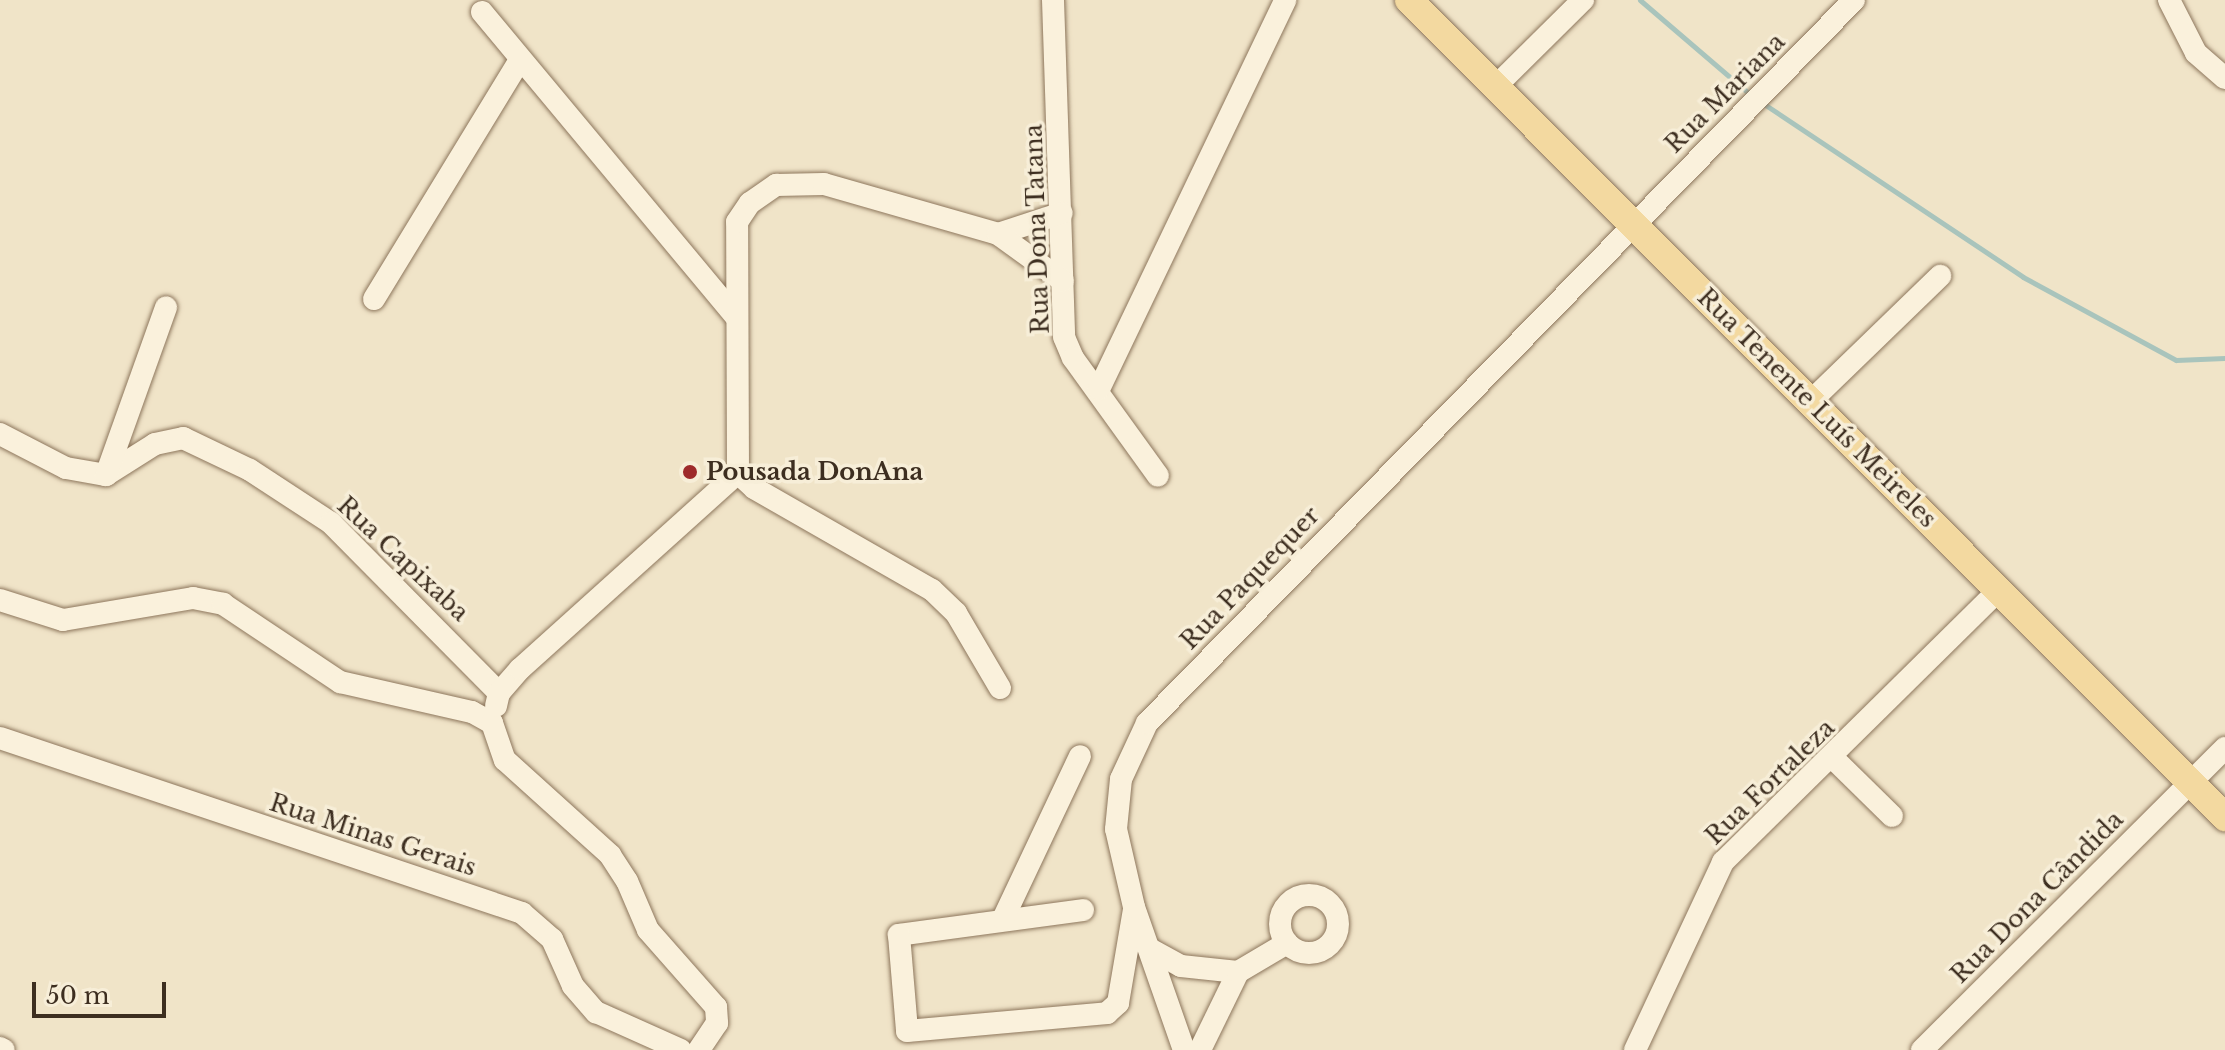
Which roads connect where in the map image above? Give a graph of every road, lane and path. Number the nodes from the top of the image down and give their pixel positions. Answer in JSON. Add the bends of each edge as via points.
{"nodes":[{"id":1,"x":1053,"y":0,"type":"edge"},
{"id":2,"x":1285,"y":0,"type":"edge"},
{"id":3,"x":1409,"y":0,"type":"edge"},
{"id":4,"x":1583,"y":0,"type":"edge"},
{"id":5,"x":1854,"y":0,"type":"edge"},
{"id":6,"x":2169,"y":0,"type":"edge"},
{"id":7,"x":482,"y":12,"type":"dead end"},
{"id":8,"x":520,"y":60,"type":"junction"},
{"id":9,"x":2225,"y":78,"type":"edge"},
{"id":10,"x":1495,"y":87,"type":"junction"},
{"id":11,"x":1062,"y":213,"type":"junction"},
{"id":12,"x":1632,"y":223,"type":"junction"},
{"id":13,"x":998,"y":234,"type":"junction"},
{"id":14,"x":1940,"y":276,"type":"dead end"},
{"id":15,"x":1063,"y":281,"type":"junction"},
{"id":16,"x":374,"y":299,"type":"dead end"},
{"id":17,"x":166,"y":307,"type":"dead end"},
{"id":18,"x":735,"y":316,"type":"junction"},
{"id":19,"x":1099,"y":389,"type":"junction"},
{"id":20,"x":1811,"y":401,"type":"junction"},
{"id":21,"x":0,"y":434,"type":"edge"},
{"id":22,"x":738,"y":473,"type":"junction"},
{"id":23,"x":106,"y":475,"type":"junction"},
{"id":24,"x":1158,"y":476,"type":"dead end"},
{"id":25,"x":1999,"y":590,"type":"junction"},
{"id":26,"x":0,"y":600,"type":"edge"},
{"id":27,"x":1000,"y":688,"type":"dead end"},
{"id":28,"x":499,"y":693,"type":"junction"},
{"id":29,"x":492,"y":723,"type":"junction"},
{"id":30,"x":0,"y":738,"type":"edge"},
{"id":31,"x":2225,"y":748,"type":"edge"},
{"id":32,"x":1080,"y":756,"type":"dead end"},
{"id":33,"x":1832,"y":757,"type":"junction"},
{"id":34,"x":2188,"y":781,"type":"junction"},
{"id":35,"x":1892,"y":816,"type":"dead end"},
{"id":36,"x":2225,"y":817,"type":"edge"},
{"id":37,"x":1134,"y":907,"type":"junction"},
{"id":38,"x":1083,"y":910,"type":"dead end"},
{"id":39,"x":1003,"y":919,"type":"junction"},
{"id":40,"x":1287,"y":943,"type":"dead end"},
{"id":41,"x":1150,"y":949,"type":"junction"},
{"id":42,"x":1238,"y":972,"type":"junction"},
{"id":43,"x":681,"y":1050,"type":"edge"},
{"id":44,"x":699,"y":1050,"type":"edge"},
{"id":45,"x":1184,"y":1050,"type":"edge"},
{"id":46,"x":1200,"y":1050,"type":"edge"},
{"id":47,"x":1635,"y":1050,"type":"edge"},
{"id":48,"x":1922,"y":1050,"type":"edge"}],
"edges":[{"from":1,"to":11,"type":"street","name":"Rua Dona Tatana"},
{"from":2,"to":19,"type":"street"},
{"from":3,"to":10,"type":"main road","name":"Rua Tenente Luís Meireles"},
{"from":4,"to":10,"type":"street"},
{"from":5,"to":12,"type":"street","name":"Rua Mariana"},
{"from":6,"to":9,"type":"street","via":[[2196,53]]},
{"from":7,"to":8,"type":"street"},
{"from":8,"to":16,"type":"street"},
{"from":8,"to":18,"type":"street"},
{"from":10,"to":12,"type":"main road","name":"Rua Tenente Luís Meireles"},
{"from":11,"to":13,"type":"street"},
{"from":11,"to":15,"type":"street","name":"Rua Dona Tatana"},
{"from":12,"to":20,"type":"main road","name":"Rua Tenente Luís Meireles"},
{"from":12,"to":37,"type":"street","name":"Rua Paquequer","via":[[1147,723],[1130,751],[1115,798],[1116,829]]},
{"from":13,"to":15,"type":"street"},
{"from":13,"to":18,"type":"street","via":[[824,184],[776,185],[750,203],[737,222]]},
{"from":14,"to":20,"type":"street"},
{"from":15,"to":19,"type":"street","name":"Rua Dona Tatana","via":[[1064,337],[1073,358]]},
{"from":17,"to":23,"type":"street"},
{"from":18,"to":22,"type":"street"},
{"from":19,"to":24,"type":"street","name":"Rua Dona Tatana"},
{"from":20,"to":25,"type":"main road","name":"Rua Tenente Luís Meireles"},
{"from":21,"to":23,"type":"street","via":[[66,468]]},
{"from":22,"to":27,"type":"street","via":[[754,488],[932,590],[956,613]]},
{"from":22,"to":28,"type":"street","via":[[593,601]]},
{"from":23,"to":28,"type":"street","name":"Rua Capixaba","via":[[155,444],[183,438],[250,470],[331,523]]},
{"from":25,"to":33,"type":"street","name":"Rua Fortaleza"},
{"from":25,"to":34,"type":"main road","name":"Rua Tenente Luís Meireles"},
{"from":26,"to":29,"type":"street","via":[[63,620],[193,598],[223,604],[340,682],[365,692],[472,712]]},
{"from":28,"to":29,"type":"street"},
{"from":29,"to":44,"type":"street","via":[[505,760],[610,855],[648,930],[716,1007],[717,1023]]},
{"from":30,"to":43,"type":"street","name":"Rua Minas Gerais","via":[[522,913],[552,939],[573,986],[596,1012]]},
{"from":31,"to":34,"type":"street","name":"Rua Dona Cândida"},
{"from":32,"to":39,"type":"street"},
{"from":33,"to":35,"type":"street"},
{"from":33,"to":47,"type":"street","name":"Rua Fortaleza","via":[[1723,862]]},
{"from":34,"to":36,"type":"main road","name":"Rua Tenente Luís Meireles"},
{"from":34,"to":48,"type":"street","name":"Rua Dona Cândida"},
{"from":37,"to":39,"type":"street","via":[[1118,1003],[1107,1013],[907,1031],[899,935]]},
{"from":37,"to":41,"type":"street","name":"Rua Paquequer"},
{"from":38,"to":39,"type":"street"},
{"from":40,"to":42,"type":"street"},
{"from":41,"to":42,"type":"street","via":[[1181,966]]},
{"from":41,"to":45,"type":"street","name":"Rua Paquequer"},
{"from":42,"to":46,"type":"street"}]}
